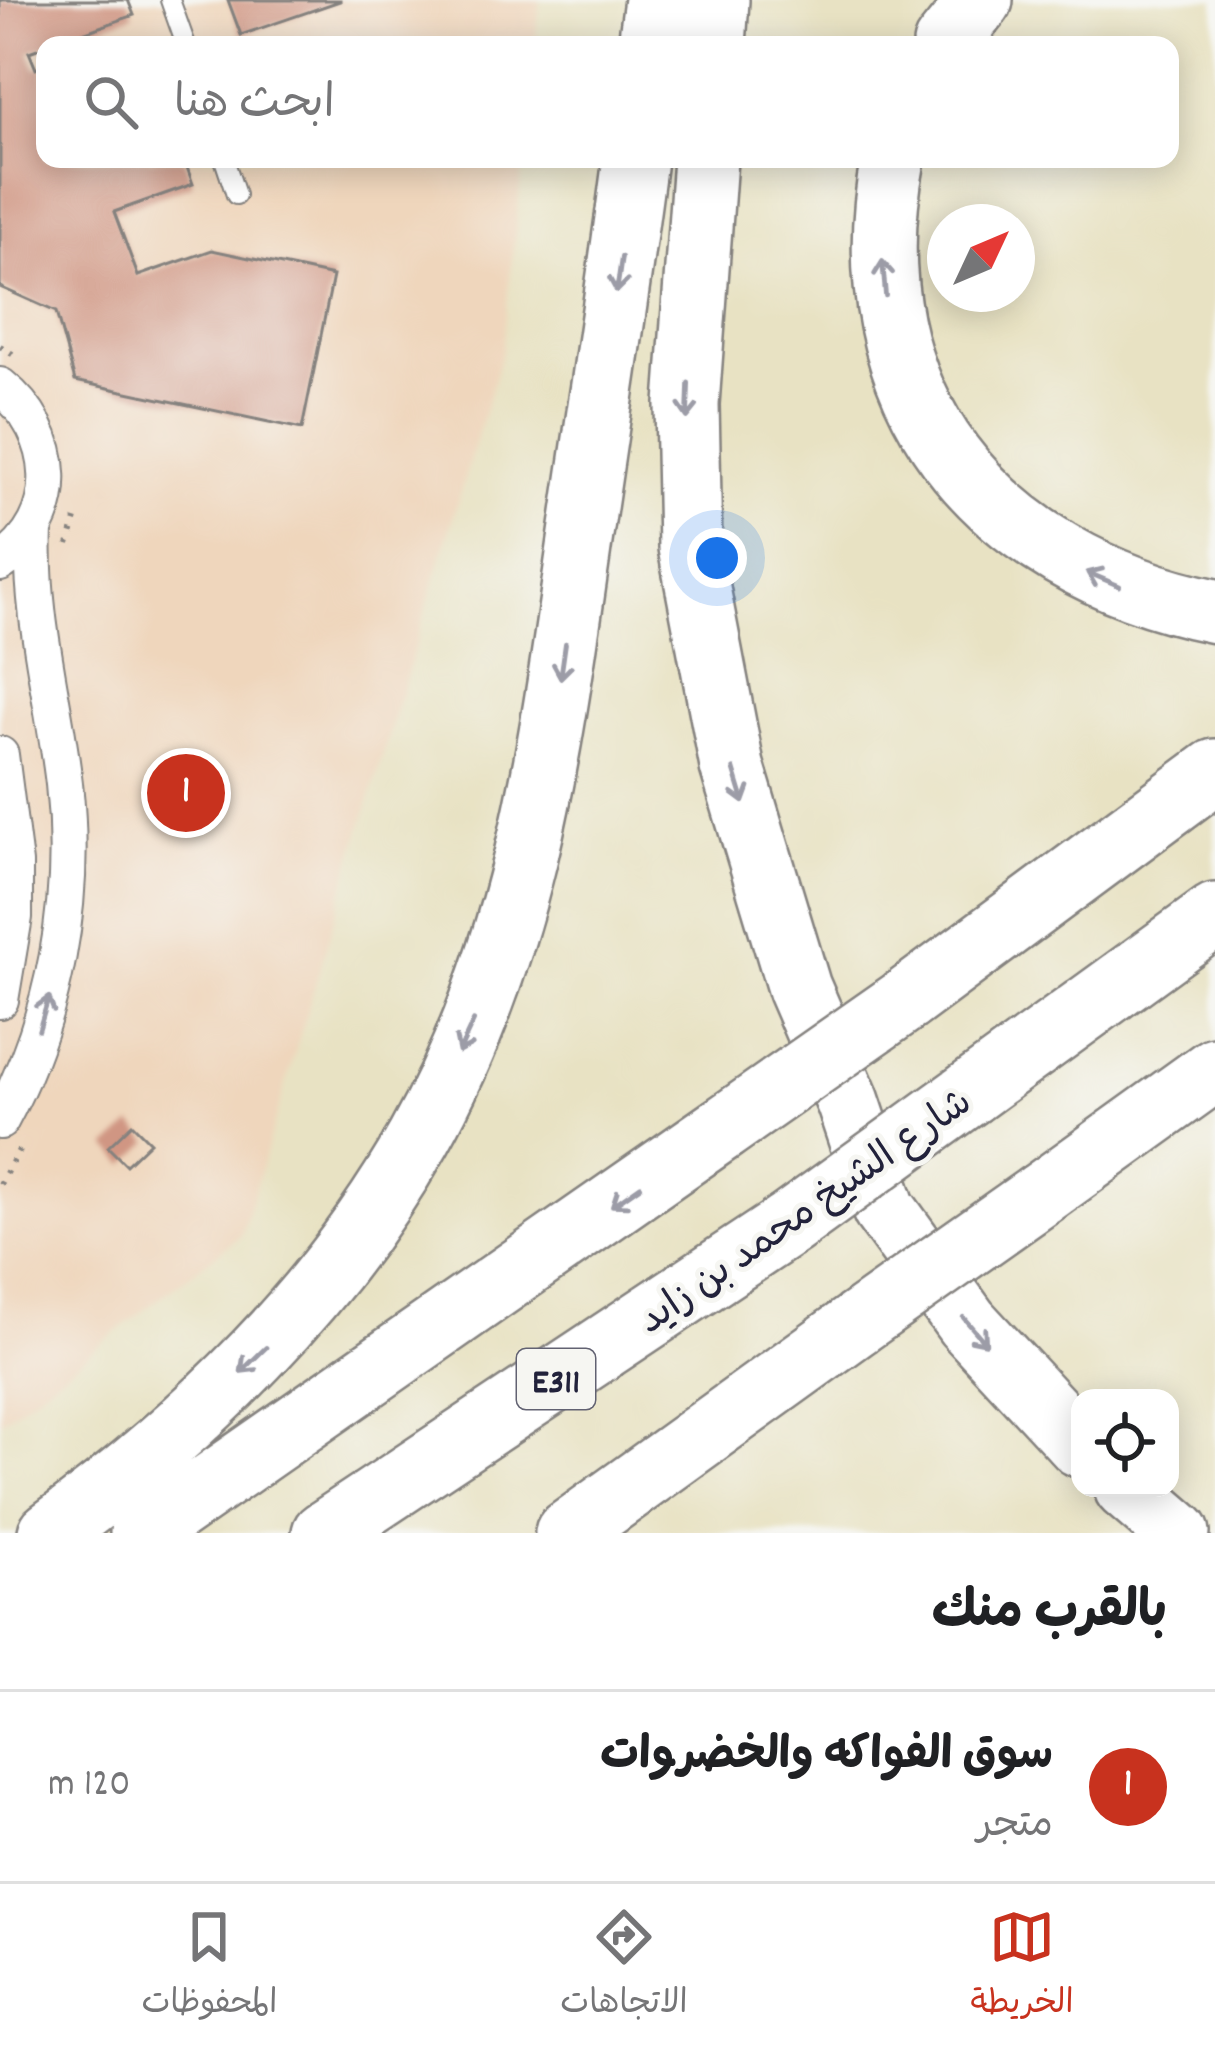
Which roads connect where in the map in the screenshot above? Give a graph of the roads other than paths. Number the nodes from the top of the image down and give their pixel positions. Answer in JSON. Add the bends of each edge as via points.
{"nodes":[{"id":1,"x":170,"y":0,"type":"edge"},
{"id":2,"x":656,"y":0,"type":"edge"},
{"id":3,"x":717,"y":0,"type":"edge"},
{"id":4,"x":981,"y":0,"type":"edge"},
{"id":5,"x":183,"y":36,"type":"edge"},
{"id":6,"x":651,"y":36,"type":"edge"},
{"id":7,"x":715,"y":36,"type":"edge"},
{"id":8,"x":952,"y":36,"type":"edge"},
{"id":9,"x":227,"y":168,"type":"edge"},
{"id":10,"x":634,"y":168,"type":"edge"},
{"id":11,"x":705,"y":168,"type":"edge"},
{"id":12,"x":891,"y":168,"type":"edge"},
{"id":13,"x":236,"y":195,"type":"dead end"},
{"id":14,"x":0,"y":386,"type":"edge"},
{"id":15,"x":34,"y":530,"type":"junction"},
{"id":16,"x":0,"y":562,"type":"edge"},
{"id":17,"x":1215,"y":611,"type":"edge"},
{"id":18,"x":0,"y":755,"type":"edge"},
{"id":19,"x":1215,"y":771,"type":"edge"},
{"id":20,"x":7,"y":858,"type":"edge"},
{"id":21,"x":1215,"y":915,"type":"edge"},
{"id":22,"x":0,"y":1000,"type":"edge"},
{"id":23,"x":1215,"y":1069,"type":"edge"},
{"id":24,"x":0,"y":1121,"type":"edge"},
{"id":25,"x":1071,"y":1435,"type":"edge"},
{"id":26,"x":1136,"y":1497,"type":"edge"},
{"id":27,"x":50,"y":1533,"type":"edge"},
{"id":28,"x":142,"y":1533,"type":"edge"},
{"id":29,"x":324,"y":1533,"type":"edge"},
{"id":30,"x":567,"y":1533,"type":"edge"},
{"id":31,"x":1178,"y":1533,"type":"edge"}],
"edges":[{"from":1,"to":5,"type":"lane"},
{"from":2,"to":6,"type":"highway"},
{"from":3,"to":7,"type":"highway"},
{"from":4,"to":8,"type":"highway"},
{"from":9,"to":13,"type":"lane"},
{"from":10,"to":27,"type":"highway","one_way":true,"via":[[548,771],[519,899],[475,1016],[419,1137],[347,1249],[275,1338],[184,1427]]},
{"from":11,"to":25,"type":"highway","one_way":true,"via":[[687,404],[690,547],[733,766],[800,988],[884,1209],[967,1323]]},
{"from":17,"to":12,"type":"highway","one_way":true,"via":[[1145,597],[1078,568],[1018,527],[928,423],[900,359],[884,287],[881,218]]},
{"from":14,"to":15,"type":"street","via":[[35,422],[46,448],[47,490]]},
{"from":15,"to":16,"type":"street"},
{"from":24,"to":15,"type":"street","one_way":true,"via":[[34,1045],[64,917],[64,785],[34,607]]},
{"from":18,"to":20,"type":"street"},
{"from":19,"to":28,"type":"highway","one_way":true,"bridge":true,"via":[[906,1000]]},
{"from":20,"to":22,"type":"street","via":[[14,917]]},
{"from":21,"to":29,"type":"highway","name":"شارع الشيخ محمد بن زايد","number":"E311","bridge":true,"via":[[788,1225]]},
{"from":23,"to":30,"type":"highway","bridge":true},
{"from":26,"to":31,"type":"highway"}]}
